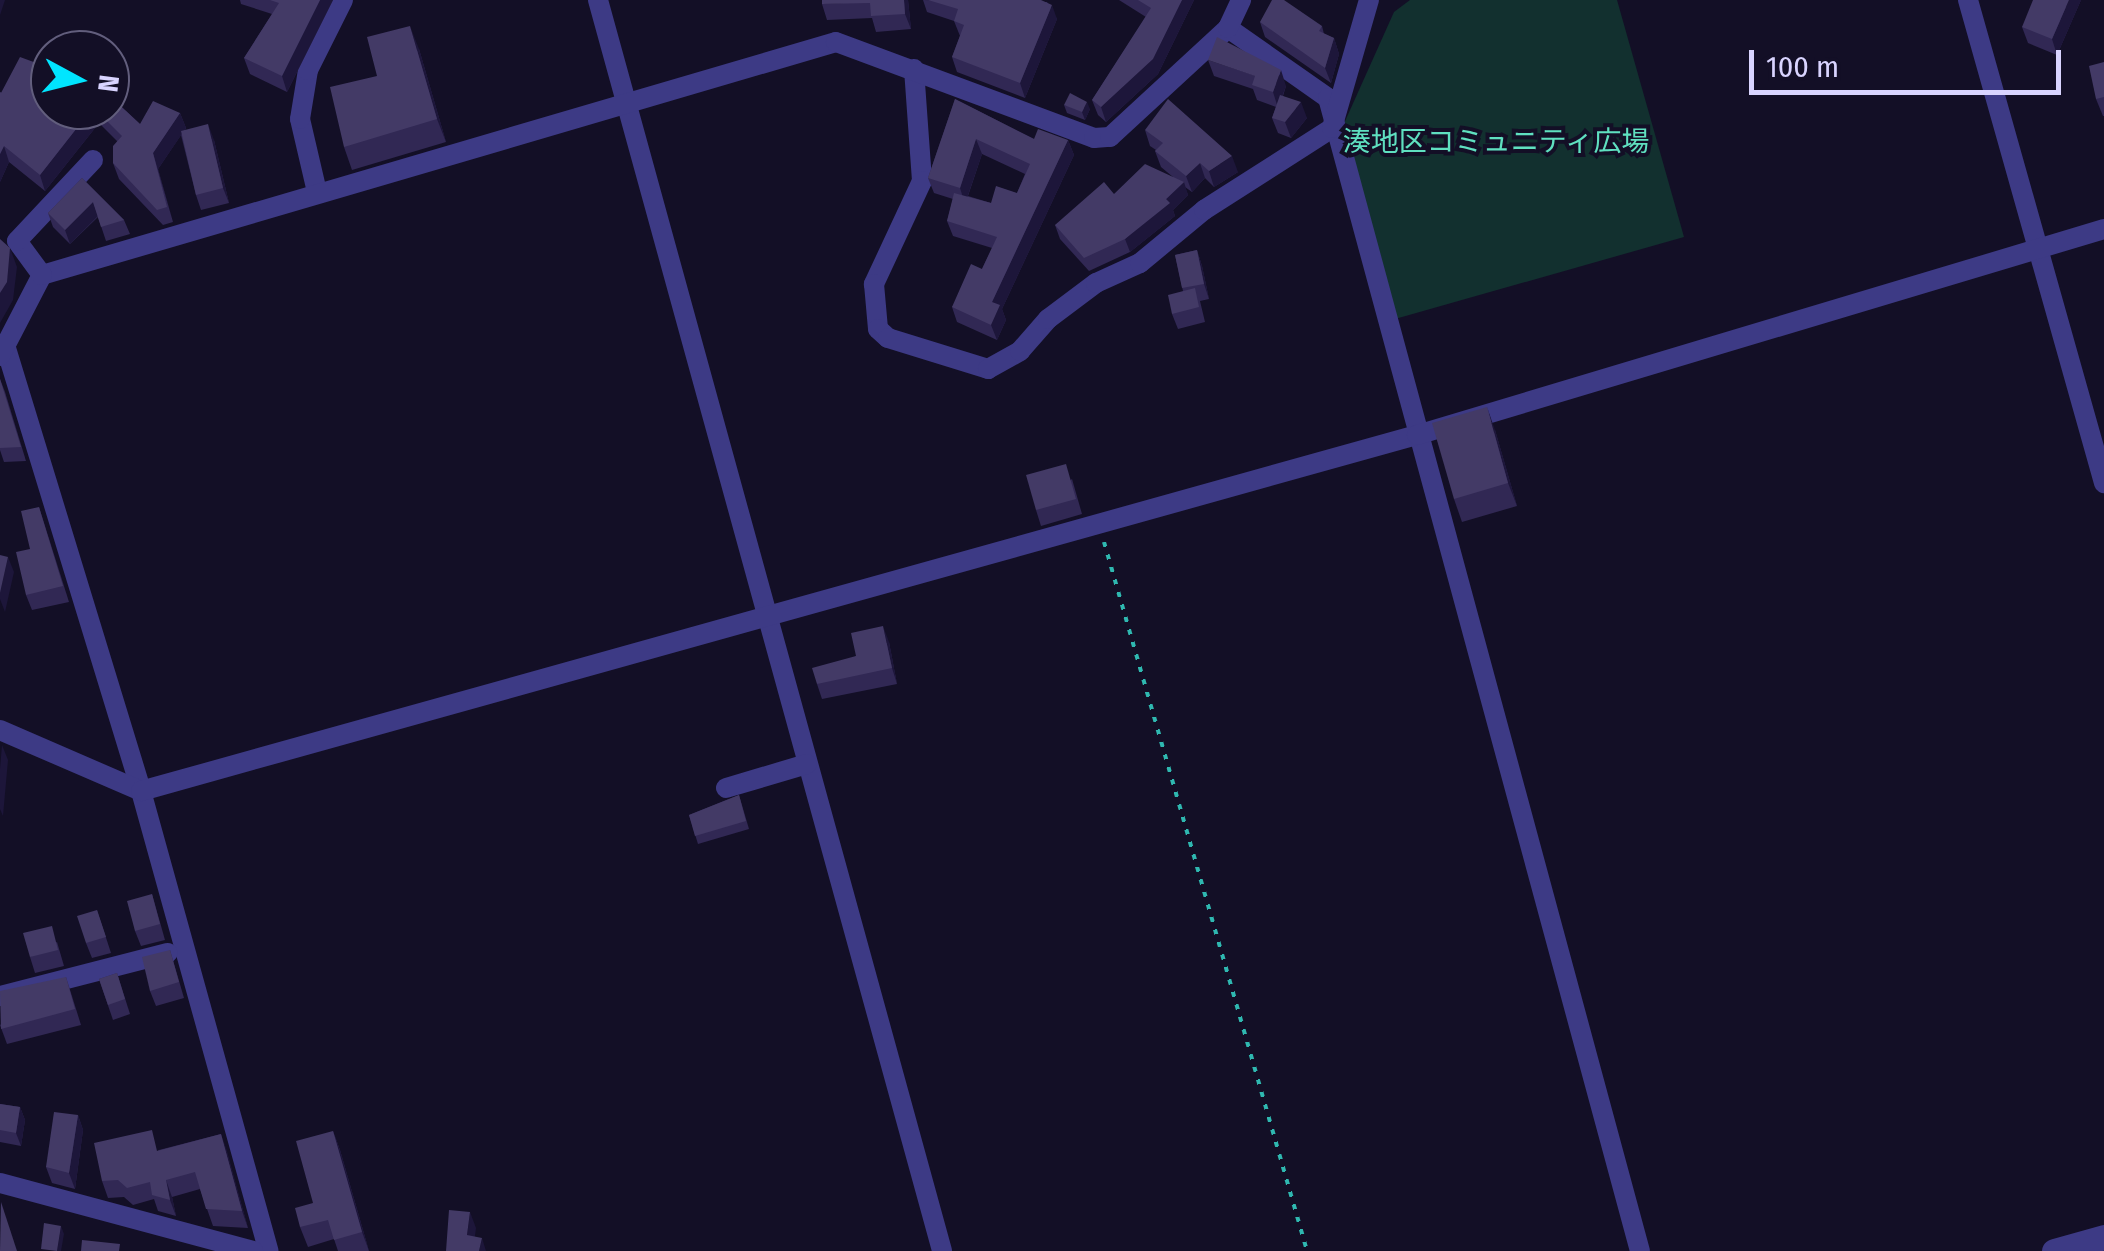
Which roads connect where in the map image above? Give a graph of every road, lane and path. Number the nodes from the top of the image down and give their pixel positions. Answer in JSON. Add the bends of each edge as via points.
{"nodes":[{"id":1,"x":343,"y":0,"type":"edge"},
{"id":2,"x":598,"y":0,"type":"edge"},
{"id":3,"x":1241,"y":0,"type":"edge"},
{"id":4,"x":1369,"y":0,"type":"edge"},
{"id":5,"x":1968,"y":0,"type":"edge"},
{"id":6,"x":1228,"y":28,"type":"junction"},
{"id":7,"x":914,"y":69,"type":"junction"},
{"id":8,"x":623,"y":105,"type":"junction"},
{"id":9,"x":1332,"y":128,"type":"junction"},
{"id":10,"x":93,"y":160,"type":"dead end"},
{"id":11,"x":316,"y":192,"type":"junction"},
{"id":12,"x":2104,"y":229,"type":"edge"},
{"id":13,"x":2036,"y":252,"type":"junction"},
{"id":14,"x":42,"y":275,"type":"junction"},
{"id":15,"x":2,"y":348,"type":"edge"},
{"id":16,"x":1417,"y":434,"type":"junction"},
{"id":17,"x":2104,"y":483,"type":"edge"},
{"id":18,"x":1099,"y":522,"type":"junction"},
{"id":19,"x":766,"y":614,"type":"junction"},
{"id":20,"x":0,"y":730,"type":"edge"},
{"id":21,"x":807,"y":764,"type":"junction"},
{"id":22,"x":726,"y":788,"type":"dead end"},
{"id":23,"x":141,"y":792,"type":"junction"},
{"id":24,"x":185,"y":949,"type":"junction"},
{"id":25,"x":0,"y":996,"type":"edge"},
{"id":26,"x":0,"y":1183,"type":"edge"},
{"id":27,"x":2104,"y":1238,"type":"edge"},
{"id":28,"x":253,"y":1251,"type":"edge"},
{"id":29,"x":269,"y":1251,"type":"edge"},
{"id":30,"x":942,"y":1251,"type":"edge"},
{"id":31,"x":1307,"y":1251,"type":"edge"},
{"id":32,"x":1640,"y":1251,"type":"edge"},
{"id":33,"x":2054,"y":1251,"type":"edge"}],
"edges":[{"from":1,"to":11,"type":"street","via":[[308,70],[300,119]]},
{"from":2,"to":8,"type":"street"},
{"from":3,"to":6,"type":"street"},
{"from":4,"to":9,"type":"street"},
{"from":5,"to":13,"type":"street"},
{"from":6,"to":7,"type":"street","via":[[1110,136],[1094,138]]},
{"from":6,"to":9,"type":"street","via":[[1328,98]]},
{"from":7,"to":8,"type":"street","via":[[836,42]]},
{"from":7,"to":9,"type":"street","via":[[922,180],[874,284],[878,329],[888,338],[988,369],[1020,351],[1048,319],[1096,283],[1140,262],[1204,210]]},
{"from":8,"to":11,"type":"street"},
{"from":8,"to":19,"type":"street"},
{"from":9,"to":16,"type":"street"},
{"from":10,"to":14,"type":"street","via":[[17,241]]},
{"from":11,"to":14,"type":"street"},
{"from":12,"to":13,"type":"street"},
{"from":13,"to":16,"type":"street"},
{"from":13,"to":17,"type":"street"},
{"from":14,"to":15,"type":"street"},
{"from":15,"to":23,"type":"street"},
{"from":16,"to":18,"type":"street"},
{"from":16,"to":32,"type":"street"},
{"from":18,"to":19,"type":"street"},
{"from":18,"to":31,"type":"path"},
{"from":19,"to":21,"type":"street"},
{"from":19,"to":23,"type":"street"},
{"from":20,"to":23,"type":"street"},
{"from":21,"to":22,"type":"street"},
{"from":21,"to":30,"type":"street"},
{"from":23,"to":24,"type":"street"},
{"from":24,"to":25,"type":"street"},
{"from":24,"to":29,"type":"street"},
{"from":26,"to":28,"type":"street"},
{"from":27,"to":33,"type":"street"}]}
